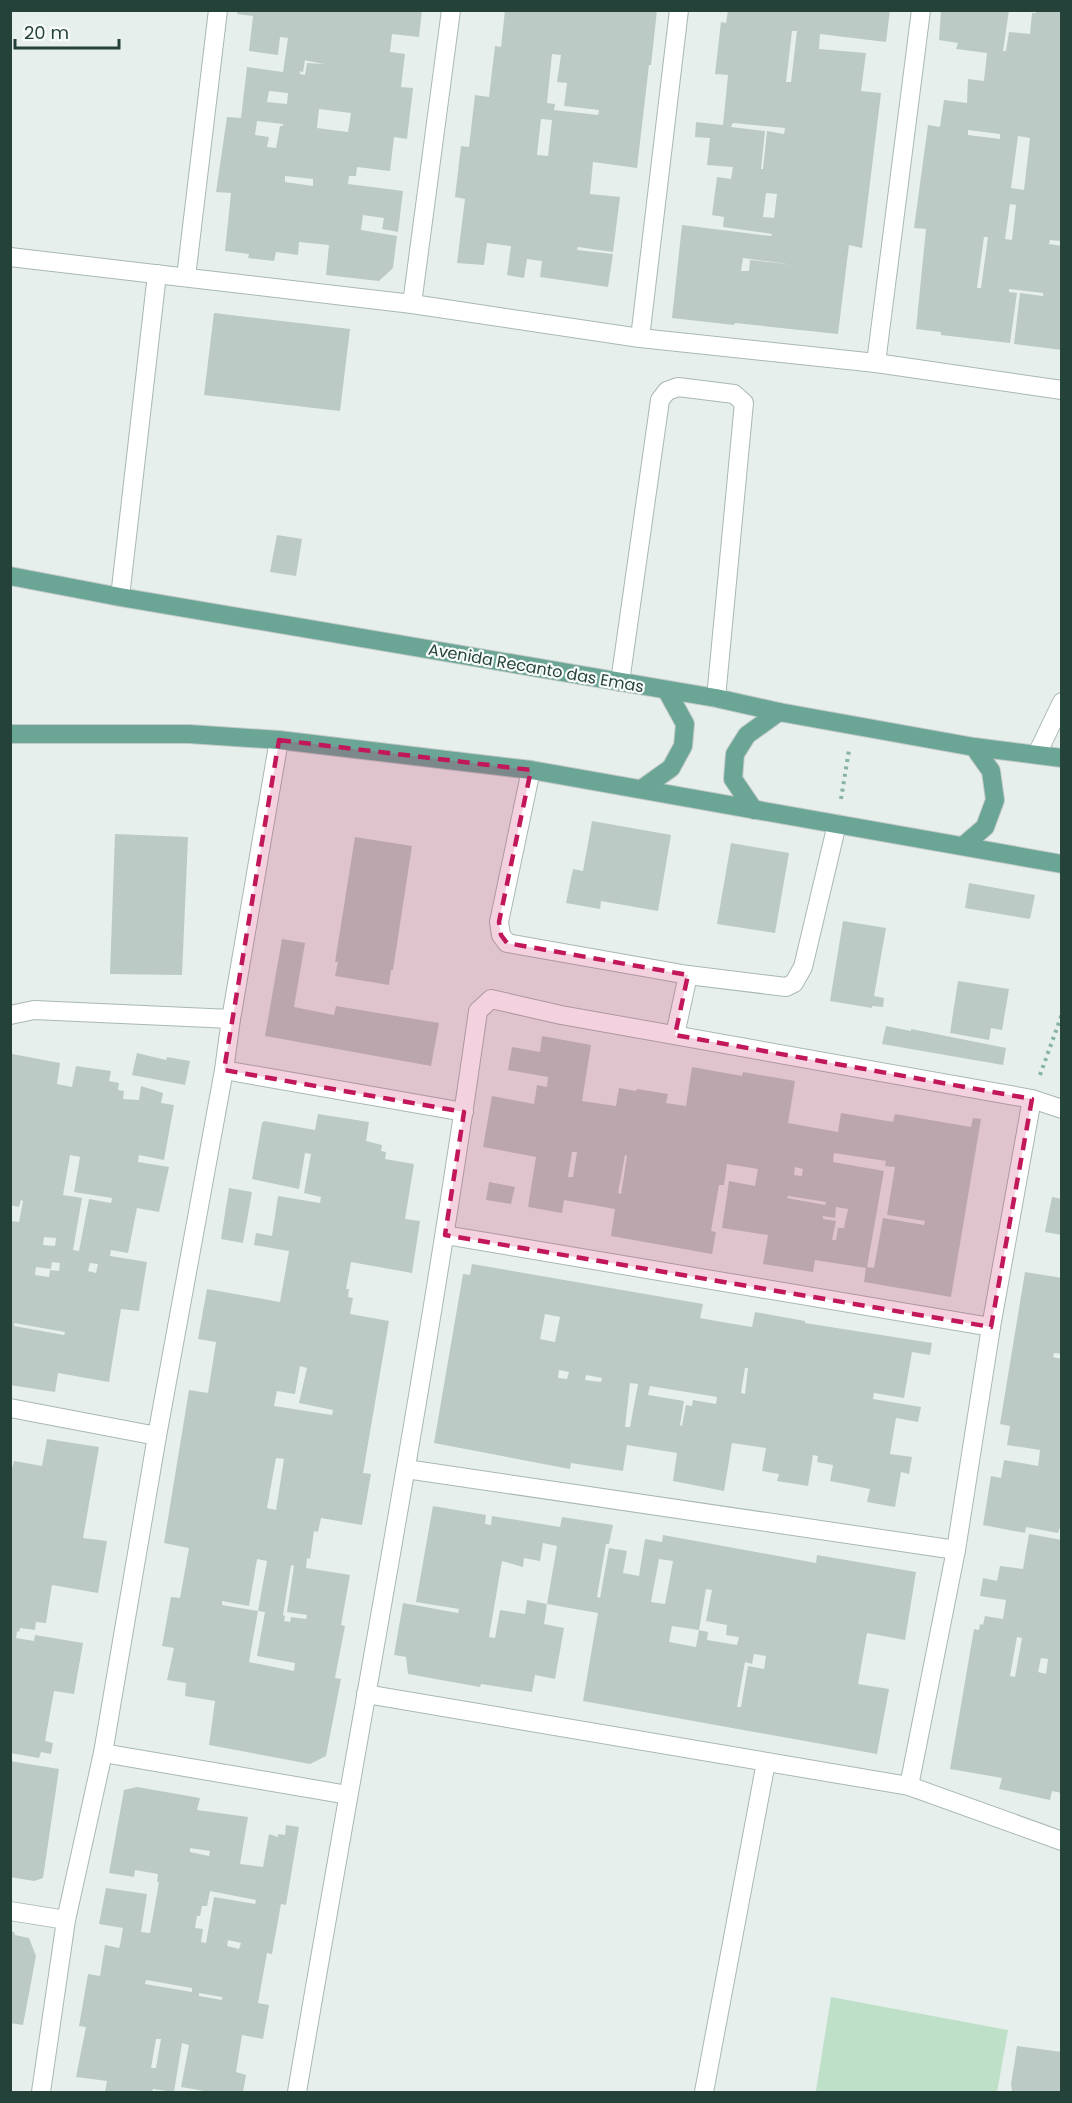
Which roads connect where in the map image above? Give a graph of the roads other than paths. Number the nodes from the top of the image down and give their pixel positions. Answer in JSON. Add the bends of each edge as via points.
{"nodes":[{"id":1,"x":218,"y":10,"type":"edge"},
{"id":2,"x":451,"y":10,"type":"edge"},
{"id":3,"x":679,"y":10,"type":"edge"},
{"id":4,"x":921,"y":10,"type":"edge"},
{"id":5,"x":10,"y":257,"type":"edge"},
{"id":6,"x":158,"y":274,"type":"junction"},
{"id":7,"x":186,"y":277,"type":"junction"},
{"id":8,"x":412,"y":304,"type":"junction"},
{"id":9,"x":640,"y":338,"type":"junction"},
{"id":10,"x":876,"y":363,"type":"junction"},
{"id":11,"x":1062,"y":390,"type":"edge"},
{"id":12,"x":10,"y":576,"type":"edge"},
{"id":13,"x":120,"y":597,"type":"junction"},
{"id":14,"x":620,"y":682,"type":"junction"},
{"id":15,"x":666,"y":691,"type":"junction"},
{"id":16,"x":716,"y":698,"type":"junction"},
{"id":17,"x":1062,"y":702,"type":"edge"},
{"id":18,"x":779,"y":712,"type":"junction"},
{"id":19,"x":10,"y":734,"type":"edge"},
{"id":20,"x":279,"y":740,"type":"junction"},
{"id":21,"x":974,"y":747,"type":"junction"},
{"id":22,"x":1037,"y":754,"type":"junction"},
{"id":23,"x":1062,"y":758,"type":"edge"},
{"id":24,"x":531,"y":770,"type":"junction"},
{"id":25,"x":643,"y":788,"type":"junction"},
{"id":26,"x":754,"y":810,"type":"junction"},
{"id":27,"x":837,"y":824,"type":"junction"},
{"id":28,"x":963,"y":846,"type":"junction"},
{"id":29,"x":1062,"y":864,"type":"edge"},
{"id":30,"x":688,"y":975,"type":"junction"},
{"id":31,"x":10,"y":1015,"type":"edge"},
{"id":32,"x":231,"y":1019,"type":"junction"},
{"id":33,"x":675,"y":1035,"type":"junction"},
{"id":34,"x":224,"y":1071,"type":"junction"},
{"id":35,"x":1032,"y":1099,"type":"junction"},
{"id":36,"x":1062,"y":1109,"type":"edge"},
{"id":37,"x":464,"y":1112,"type":"junction"},
{"id":38,"x":445,"y":1235,"type":"junction"},
{"id":39,"x":991,"y":1327,"type":"junction"},
{"id":40,"x":10,"y":1408,"type":"edge"},
{"id":41,"x":157,"y":1436,"type":"junction"},
{"id":42,"x":406,"y":1469,"type":"junction"},
{"id":43,"x":956,"y":1550,"type":"junction"},
{"id":44,"x":366,"y":1694,"type":"junction"},
{"id":45,"x":103,"y":1753,"type":"junction"},
{"id":46,"x":766,"y":1762,"type":"junction"},
{"id":47,"x":909,"y":1786,"type":"junction"},
{"id":48,"x":348,"y":1795,"type":"junction"},
{"id":49,"x":1062,"y":1841,"type":"edge"},
{"id":50,"x":10,"y":1911,"type":"edge"},
{"id":51,"x":66,"y":1920,"type":"junction"},
{"id":52,"x":41,"y":2092,"type":"edge"},
{"id":53,"x":297,"y":2092,"type":"edge"},
{"id":54,"x":704,"y":2092,"type":"edge"}],
"edges":[{"from":1,"to":7,"type":"street"},
{"from":2,"to":8,"type":"street"},
{"from":3,"to":9,"type":"street"},
{"from":4,"to":10,"type":"street"},
{"from":5,"to":6,"type":"street"},
{"from":6,"to":7,"type":"street"},
{"from":6,"to":13,"type":"street"},
{"from":7,"to":8,"type":"street"},
{"from":8,"to":9,"type":"street"},
{"from":9,"to":10,"type":"street"},
{"from":10,"to":11,"type":"street"},
{"from":12,"to":13,"type":"main road","name":"Avenida Recanto das Emas"},
{"from":13,"to":14,"type":"main road","name":"Avenida Recanto das Emas"},
{"from":14,"to":15,"type":"main road","name":"Avenida Recanto das Emas"},
{"from":14,"to":16,"type":"street","via":[[660,400],[667,391],[678,387],[734,394],[744,403],[744,414]]},
{"from":15,"to":16,"type":"main road","name":"Avenida Recanto das Emas"},
{"from":15,"to":25,"type":"main road","via":[[685,724],[683,747],[671,768]]},
{"from":16,"to":18,"type":"main road","name":"Avenida Recanto das Emas"},
{"from":17,"to":22,"type":"street"},
{"from":18,"to":21,"type":"main road","name":"Avenida Recanto das Emas"},
{"from":18,"to":26,"type":"main road","via":[[747,735],[735,754],[733,779]]},
{"from":19,"to":20,"type":"main road","via":[[189,734]]},
{"from":20,"to":24,"type":"main road"},
{"from":20,"to":32,"type":"street"},
{"from":21,"to":22,"type":"main road","name":"Avenida Recanto das Emas"},
{"from":21,"to":28,"type":"main road","via":[[991,771],[995,800],[985,827]]},
{"from":22,"to":23,"type":"main road","name":"Avenida Recanto das Emas"},
{"from":24,"to":25,"type":"main road"},
{"from":24,"to":30,"type":"street","via":[[499,922],[507,943]]},
{"from":25,"to":26,"type":"main road"},
{"from":26,"to":27,"type":"main road"},
{"from":27,"to":28,"type":"main road"},
{"from":27,"to":30,"type":"street","via":[[803,967],[794,983],[786,987]]},
{"from":28,"to":29,"type":"main road"},
{"from":30,"to":33,"type":"street"},
{"from":31,"to":32,"type":"street","via":[[34,1010]]},
{"from":32,"to":34,"type":"street"},
{"from":33,"to":35,"type":"street"},
{"from":33,"to":37,"type":"street","via":[[561,1016],[491,999],[478,1011]]},
{"from":34,"to":37,"type":"street"},
{"from":34,"to":41,"type":"street"},
{"from":35,"to":36,"type":"street"},
{"from":35,"to":39,"type":"street"},
{"from":37,"to":38,"type":"street"},
{"from":38,"to":39,"type":"street"},
{"from":38,"to":42,"type":"street"},
{"from":39,"to":43,"type":"street"},
{"from":40,"to":41,"type":"street"},
{"from":41,"to":45,"type":"street"},
{"from":42,"to":43,"type":"street"},
{"from":42,"to":44,"type":"street"},
{"from":43,"to":47,"type":"street"},
{"from":44,"to":46,"type":"street"},
{"from":44,"to":48,"type":"street"},
{"from":45,"to":48,"type":"street"},
{"from":45,"to":51,"type":"street"},
{"from":46,"to":47,"type":"street"},
{"from":46,"to":54,"type":"street"},
{"from":47,"to":49,"type":"street"},
{"from":48,"to":53,"type":"street"},
{"from":50,"to":51,"type":"street"},
{"from":51,"to":52,"type":"street"}]}
